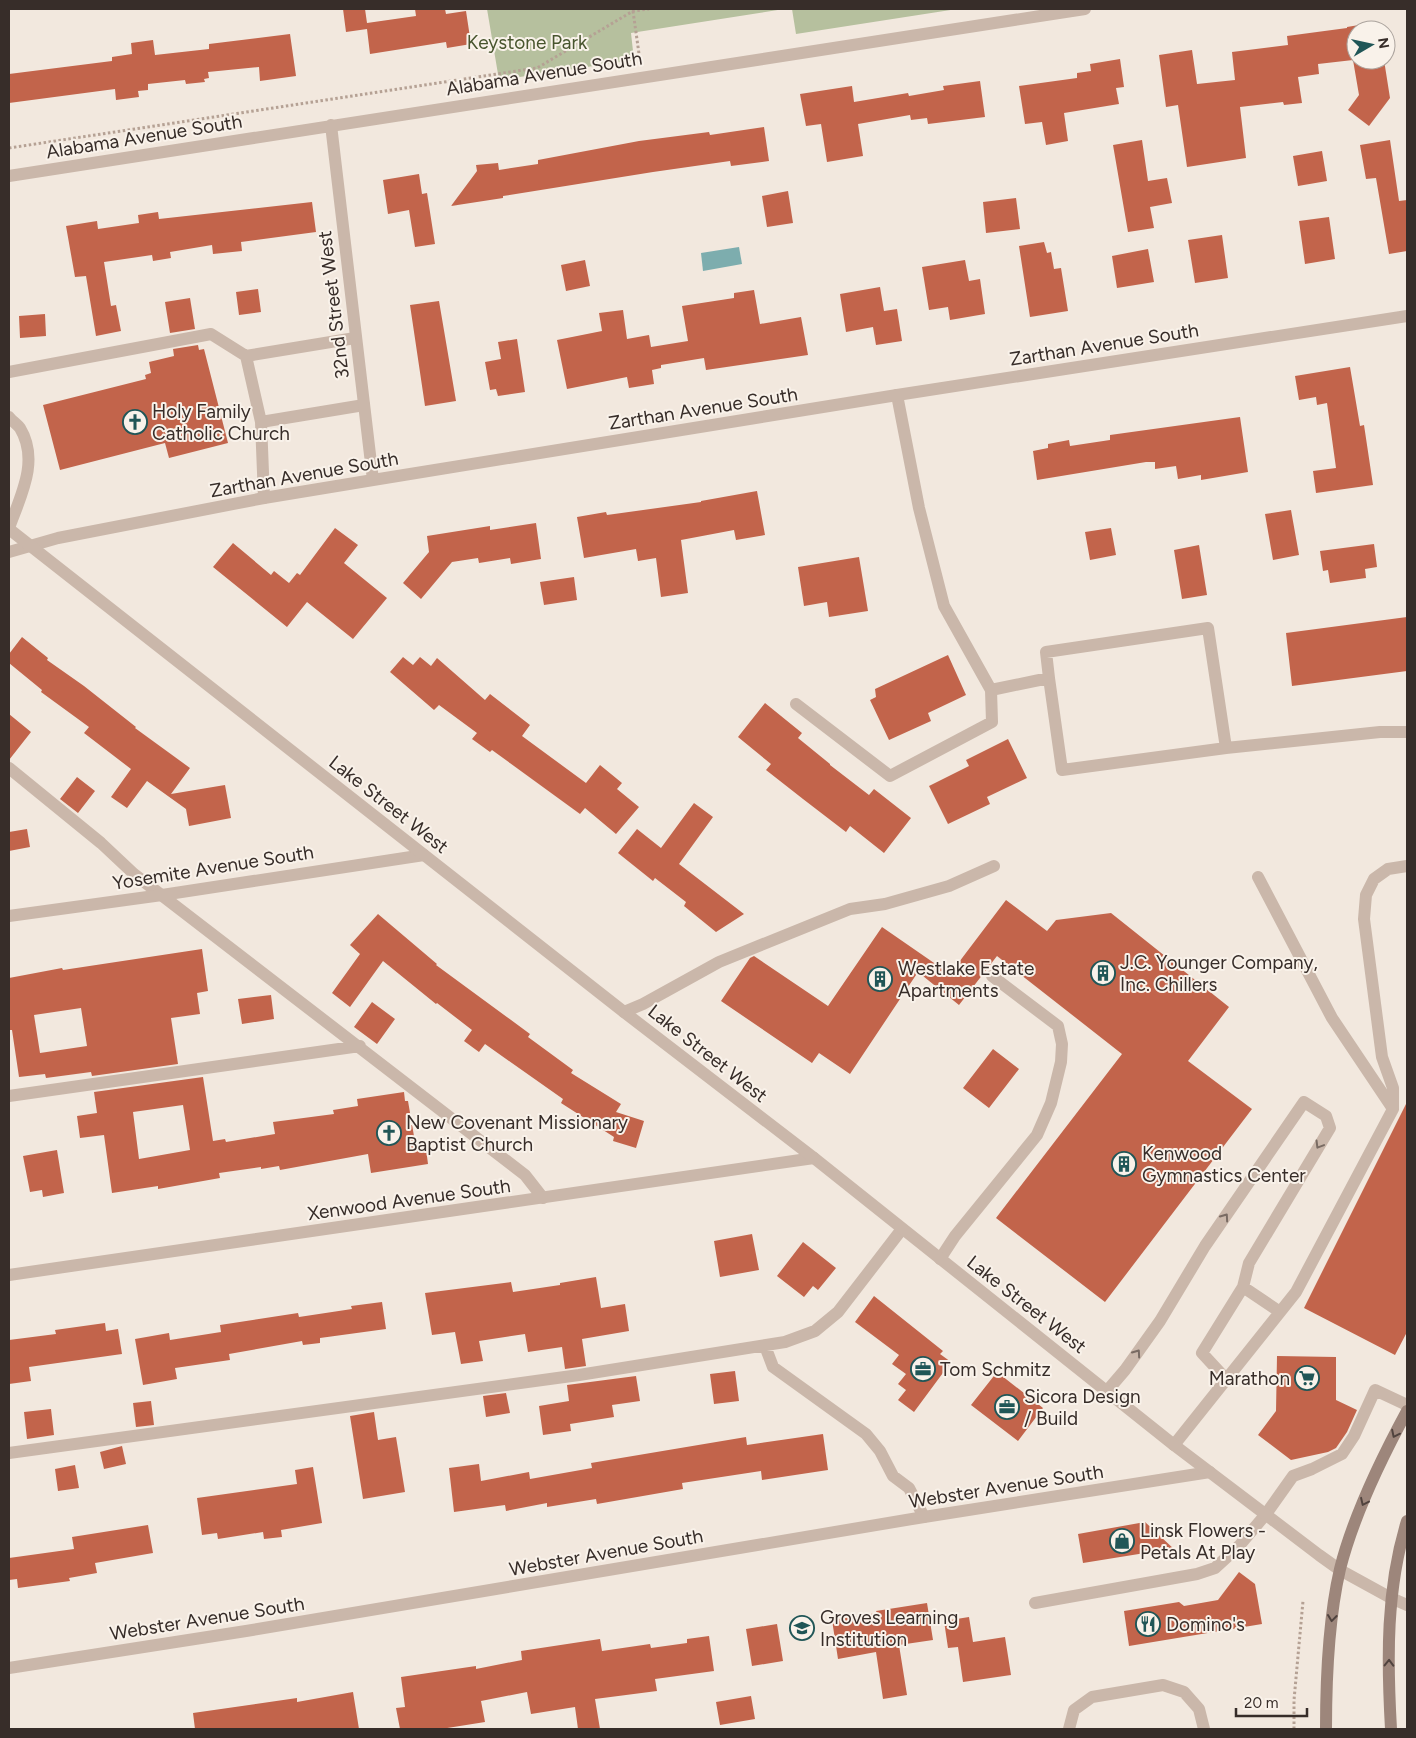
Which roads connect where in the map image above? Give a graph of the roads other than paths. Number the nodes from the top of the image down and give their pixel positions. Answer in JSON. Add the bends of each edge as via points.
{"nodes":[{"id":1,"x":1085,"y":9,"type":"edge"},
{"id":2,"x":331,"y":125,"type":"junction"},
{"id":3,"x":9,"y":176,"type":"edge"},
{"id":4,"x":1407,"y":316,"type":"edge"},
{"id":5,"x":355,"y":338,"type":"junction"},
{"id":6,"x":246,"y":356,"type":"junction"},
{"id":7,"x":9,"y":372,"type":"edge"},
{"id":8,"x":897,"y":396,"type":"junction"},
{"id":9,"x":364,"y":405,"type":"junction"},
{"id":10,"x":9,"y":417,"type":"edge"},
{"id":11,"x":261,"y":422,"type":"junction"},
{"id":12,"x":373,"y":480,"type":"junction"},
{"id":13,"x":264,"y":498,"type":"junction"},
{"id":14,"x":9,"y":529,"type":"edge"},
{"id":15,"x":30,"y":546,"type":"junction"},
{"id":16,"x":9,"y":552,"type":"edge"},
{"id":17,"x":1049,"y":678,"type":"junction"},
{"id":18,"x":991,"y":690,"type":"junction"},
{"id":19,"x":796,"y":704,"type":"dead end"},
{"id":20,"x":1407,"y":732,"type":"edge"},
{"id":21,"x":1226,"y":748,"type":"junction"},
{"id":22,"x":9,"y":768,"type":"edge"},
{"id":23,"x":424,"y":855,"type":"junction"},
{"id":24,"x":994,"y":866,"type":"dead end"},
{"id":25,"x":1407,"y":866,"type":"edge"},
{"id":26,"x":1258,"y":877,"type":"dead end"},
{"id":27,"x":162,"y":895,"type":"junction"},
{"id":28,"x":9,"y":916,"type":"edge"},
{"id":29,"x":992,"y":976,"type":"dead end"},
{"id":30,"x":624,"y":1012,"type":"junction"},
{"id":31,"x":360,"y":1046,"type":"junction"},
{"id":32,"x":9,"y":1096,"type":"edge"},
{"id":33,"x":1393,"y":1109,"type":"junction"},
{"id":34,"x":814,"y":1158,"type":"junction"},
{"id":35,"x":543,"y":1198,"type":"junction"},
{"id":36,"x":902,"y":1229,"type":"junction"},
{"id":37,"x":940,"y":1259,"type":"junction"},
{"id":38,"x":9,"y":1275,"type":"edge"},
{"id":39,"x":1243,"y":1287,"type":"junction"},
{"id":40,"x":1280,"y":1312,"type":"junction"},
{"id":41,"x":764,"y":1346,"type":"junction"},
{"id":42,"x":1226,"y":1379,"type":"junction"},
{"id":43,"x":1107,"y":1391,"type":"junction"},
{"id":44,"x":1407,"y":1405,"type":"edge"},
{"id":45,"x":1407,"y":1411,"type":"edge"},
{"id":46,"x":1174,"y":1445,"type":"junction"},
{"id":47,"x":9,"y":1453,"type":"edge"},
{"id":48,"x":1210,"y":1472,"type":"junction"},
{"id":49,"x":1266,"y":1514,"type":"junction"},
{"id":50,"x":924,"y":1517,"type":"junction"},
{"id":51,"x":1407,"y":1521,"type":"edge"},
{"id":52,"x":1340,"y":1570,"type":"junction"},
{"id":53,"x":1391,"y":1598,"type":"junction"},
{"id":54,"x":1035,"y":1603,"type":"dead end"},
{"id":55,"x":1407,"y":1605,"type":"edge"},
{"id":56,"x":9,"y":1668,"type":"edge"},
{"id":57,"x":1069,"y":1729,"type":"edge"},
{"id":58,"x":1204,"y":1729,"type":"edge"},
{"id":59,"x":1326,"y":1729,"type":"edge"},
{"id":60,"x":1391,"y":1729,"type":"edge"}],
"edges":[{"from":1,"to":2,"type":"street","name":"Alabama Avenue South"},
{"from":2,"to":3,"type":"street","name":"Alabama Avenue South"},
{"from":2,"to":5,"type":"street","name":"32nd Street West"},
{"from":4,"to":8,"type":"street","name":"Zarthan Avenue South"},
{"from":5,"to":6,"type":"street"},
{"from":5,"to":9,"type":"street","name":"32nd Street West"},
{"from":6,"to":7,"type":"street","via":[[211,334]]},
{"from":6,"to":11,"type":"street"},
{"from":8,"to":12,"type":"street","name":"Zarthan Avenue South"},
{"from":8,"to":18,"type":"street","via":[[919,508],[944,606]]},
{"from":9,"to":11,"type":"street"},
{"from":9,"to":12,"type":"street","name":"32nd Street West"},
{"from":10,"to":14,"type":"street","via":[[20,428],[28,452],[28,478]]},
{"from":11,"to":13,"type":"street"},
{"from":12,"to":13,"type":"street","name":"Zarthan Avenue South"},
{"from":13,"to":15,"type":"street","name":"Zarthan Avenue South"},
{"from":14,"to":15,"type":"street","name":"Lake Street West"},
{"from":15,"to":16,"type":"street","name":"Zarthan Avenue South"},
{"from":15,"to":23,"type":"street","name":"Lake Street West"},
{"from":17,"to":18,"type":"street"},
{"from":17,"to":21,"type":"street","via":[[1062,770]]},
{"from":17,"to":21,"type":"street","via":[[1046,652],[1208,628]]},
{"from":18,"to":19,"type":"street","via":[[992,722],[890,776]]},
{"from":20,"to":21,"type":"street"},
{"from":22,"to":27,"type":"street"},
{"from":23,"to":27,"type":"street","name":"Yosemite Avenue South"},
{"from":23,"to":30,"type":"street","name":"Lake Street West"},
{"from":24,"to":30,"type":"street","via":[[949,886],[885,904],[850,909],[719,962]]},
{"from":25,"to":33,"type":"street","via":[[1388,869],[1374,879],[1366,895],[1364,919],[1382,1057],[1393,1088]]},
{"from":26,"to":33,"type":"street","via":[[1332,1018]]},
{"from":27,"to":28,"type":"street","name":"Yosemite Avenue South"},
{"from":27,"to":31,"type":"street"},
{"from":29,"to":37,"type":"street","via":[[1058,1026],[1061,1062],[1051,1103],[1037,1135]]},
{"from":30,"to":34,"type":"street","name":"Lake Street West"},
{"from":31,"to":32,"type":"street"},
{"from":31,"to":35,"type":"street","via":[[525,1175]]},
{"from":33,"to":40,"type":"street","via":[[1296,1292]]},
{"from":34,"to":35,"type":"street","name":"Xenwood Avenue South"},
{"from":34,"to":36,"type":"street","name":"Lake Street West"},
{"from":35,"to":38,"type":"street","name":"Xenwood Avenue South"},
{"from":36,"to":37,"type":"street","name":"Lake Street West"},
{"from":36,"to":41,"type":"street","via":[[838,1312],[815,1331]]},
{"from":37,"to":43,"type":"street","name":"Lake Street West"},
{"from":39,"to":40,"type":"street"},
{"from":39,"to":42,"type":"street","via":[[1202,1352]]},
{"from":43,"to":39,"type":"street","one_way":true,"via":[[1160,1321],[1205,1246],[1304,1102],[1326,1116],[1330,1128],[1249,1263]]},
{"from":40,"to":42,"type":"street"},
{"from":41,"to":47,"type":"street","via":[[579,1375]]},
{"from":41,"to":50,"type":"street","via":[[774,1367],[866,1434],[894,1476],[909,1488]]},
{"from":42,"to":46,"type":"street"},
{"from":43,"to":46,"type":"street","name":"Lake Street West"},
{"from":44,"to":49,"type":"street","via":[[1375,1390],[1342,1454],[1293,1476]]},
{"from":45,"to":52,"type":"main road","one_way":true,"via":[[1356,1518]]},
{"from":46,"to":48,"type":"street","name":"Lake Street West"},
{"from":48,"to":49,"type":"street","name":"Lake Street West"},
{"from":48,"to":50,"type":"street","name":"Webster Avenue South"},
{"from":49,"to":52,"type":"street","name":"Lake Street West"},
{"from":49,"to":54,"type":"street","via":[[1216,1568]]},
{"from":50,"to":56,"type":"street","name":"Webster Avenue South"},
{"from":51,"to":53,"type":"main road"},
{"from":52,"to":53,"type":"street","name":"Lake Street West"},
{"from":52,"to":59,"type":"main road","one_way":true,"via":[[1328,1657]]},
{"from":53,"to":55,"type":"street","name":"Lake Street West"},
{"from":60,"to":53,"type":"main road","one_way":true,"via":[[1388,1677]]},
{"from":57,"to":58,"type":"street","via":[[1074,1710],[1092,1697],[1163,1685],[1184,1692],[1199,1709]]}]}
